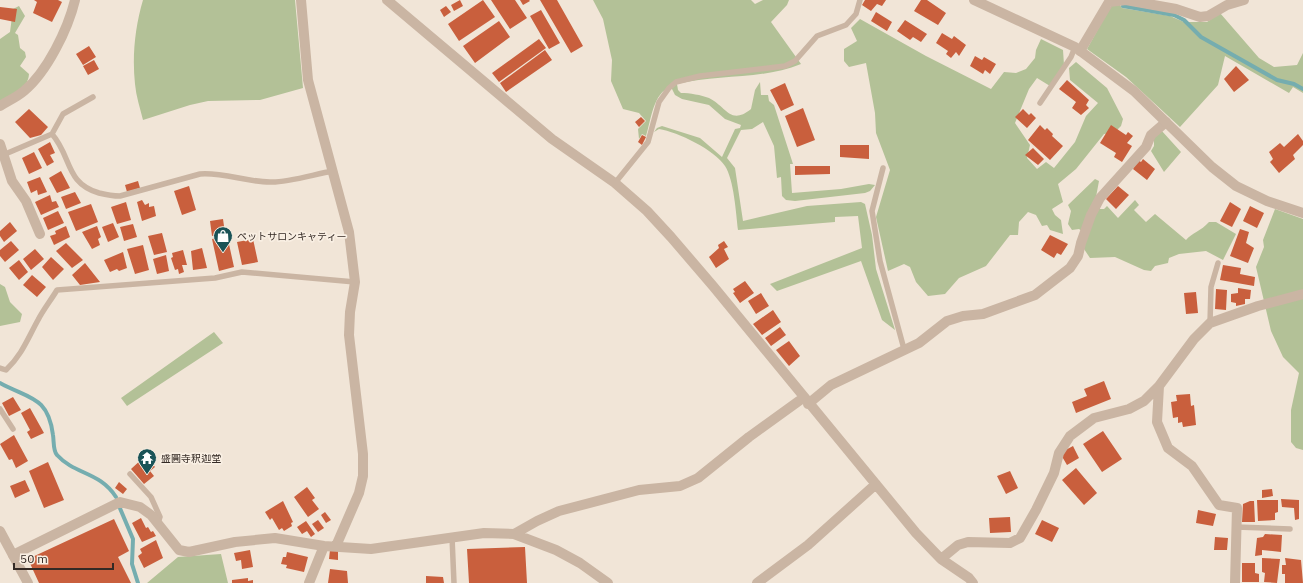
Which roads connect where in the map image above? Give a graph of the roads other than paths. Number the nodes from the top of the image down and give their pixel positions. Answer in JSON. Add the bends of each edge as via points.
{"nodes":[{"id":1,"x":76,"y":0,"type":"edge"},
{"id":2,"x":301,"y":0,"type":"edge"},
{"id":3,"x":387,"y":0,"type":"edge"},
{"id":4,"x":860,"y":0,"type":"edge"},
{"id":5,"x":974,"y":0,"type":"edge"},
{"id":6,"x":1244,"y":0,"type":"edge"},
{"id":7,"x":1109,"y":1,"type":"edge"},
{"id":8,"x":1077,"y":49,"type":"junction"},
{"id":9,"x":94,"y":97,"type":"dead end"},
{"id":10,"x":1040,"y":103,"type":"dead end"},
{"id":11,"x":0,"y":106,"type":"edge"},
{"id":12,"x":1166,"y":122,"type":"junction"},
{"id":13,"x":52,"y":134,"type":"junction"},
{"id":14,"x":0,"y":144,"type":"edge"},
{"id":15,"x":2,"y":155,"type":"junction"},
{"id":16,"x":883,"y":168,"type":"dead end"},
{"id":17,"x":333,"y":171,"type":"junction"},
{"id":18,"x":615,"y":183,"type":"junction"},
{"id":19,"x":1303,"y":213,"type":"edge"},
{"id":20,"x":40,"y":234,"type":"dead end"},
{"id":21,"x":1218,"y":263,"type":"dead end"},
{"id":22,"x":356,"y":282,"type":"junction"},
{"id":23,"x":1303,"y":294,"type":"edge"},
{"id":24,"x":1210,"y":323,"type":"junction"},
{"id":25,"x":904,"y":349,"type":"junction"},
{"id":26,"x":0,"y":368,"type":"edge"},
{"id":27,"x":1159,"y":386,"type":"junction"},
{"id":28,"x":805,"y":401,"type":"junction"},
{"id":29,"x":0,"y":410,"type":"edge"},
{"id":30,"x":13,"y":429,"type":"dead end"},
{"id":31,"x":130,"y":474,"type":"dead end"},
{"id":32,"x":876,"y":484,"type":"junction"},
{"id":33,"x":158,"y":523,"type":"junction"},
{"id":34,"x":1236,"y":527,"type":"junction"},
{"id":35,"x":1290,"y":529,"type":"dead end"},
{"id":36,"x":0,"y":531,"type":"edge"},
{"id":37,"x":514,"y":534,"type":"junction"},
{"id":38,"x":452,"y":537,"type":"junction"},
{"id":39,"x":324,"y":546,"type":"junction"},
{"id":40,"x":336,"y":546,"type":"junction"},
{"id":41,"x":13,"y":555,"type":"junction"},
{"id":42,"x":941,"y":559,"type":"junction"},
{"id":43,"x":24,"y":582,"type":"edge"},
{"id":44,"x":309,"y":583,"type":"edge"},
{"id":45,"x":454,"y":583,"type":"edge"},
{"id":46,"x":608,"y":583,"type":"edge"},
{"id":47,"x":757,"y":583,"type":"edge"},
{"id":48,"x":972,"y":583,"type":"edge"},
{"id":49,"x":1235,"y":583,"type":"edge"}],
"edges":[{"from":1,"to":11,"type":"street","via":[[61,40],[35,79],[24,92]]},
{"from":2,"to":17,"type":"street","via":[[308,80]]},
{"from":3,"to":18,"type":"street","via":[[552,139]]},
{"from":4,"to":18,"type":"lane","via":[[856,14],[846,25],[817,36],[790,64],[700,76],[676,82],[659,102],[648,142]]},
{"from":5,"to":8,"type":"street"},
{"from":6,"to":7,"type":"street","via":[[1200,17],[1126,0]]},
{"from":7,"to":8,"type":"street"},
{"from":8,"to":10,"type":"lane"},
{"from":8,"to":12,"type":"street","via":[[1129,87]]},
{"from":9,"to":13,"type":"lane","via":[[63,114]]},
{"from":12,"to":19,"type":"street","via":[[1236,186],[1267,201]]},
{"from":12,"to":25,"type":"street","via":[[1151,135],[1146,147],[1100,198],[1090,215],[1078,256],[1070,268],[1035,295],[983,314],[962,316],[947,321],[918,343]]},
{"from":13,"to":15,"type":"lane"},
{"from":13,"to":17,"type":"lane","via":[[58,141],[74,177],[85,189],[111,196],[120,196],[200,174],[211,173],[271,183]]},
{"from":14,"to":15,"type":"street"},
{"from":15,"to":20,"type":"street","via":[[12,181],[26,201]]},
{"from":16,"to":25,"type":"lane","via":[[872,211],[880,261]]},
{"from":17,"to":22,"type":"street","via":[[349,232]]},
{"from":18,"to":28,"type":"street","via":[[671,236]]},
{"from":21,"to":24,"type":"lane","via":[[1211,288]]},
{"from":22,"to":26,"type":"lane","via":[[242,272],[215,278],[57,290],[38,319],[27,345],[14,363],[6,370]]},
{"from":22,"to":40,"type":"street","via":[[350,312],[349,335],[363,454],[363,476],[359,493]]},
{"from":23,"to":24,"type":"street"},
{"from":24,"to":27,"type":"street","via":[[1194,338]]},
{"from":25,"to":28,"type":"street","via":[[831,385]]},
{"from":27,"to":34,"type":"street","via":[[1157,422],[1168,448],[1192,466],[1219,505],[1237,508]]},
{"from":27,"to":42,"type":"street","via":[[1144,401],[1130,409],[1094,418],[1070,436],[1059,453],[1054,473],[1020,538],[1010,543],[968,542],[958,545]]},
{"from":28,"to":32,"type":"street"},
{"from":28,"to":37,"type":"street","via":[[749,437],[698,478],[680,486],[639,490],[559,511]]},
{"from":29,"to":30,"type":"lane"},
{"from":31,"to":33,"type":"lane","via":[[151,497],[160,517]]},
{"from":32,"to":42,"type":"street"},
{"from":32,"to":47,"type":"street","via":[[808,545]]},
{"from":33,"to":39,"type":"street","via":[[179,550],[189,552],[235,542],[276,538]]},
{"from":33,"to":41,"type":"street","via":[[140,507],[120,502]]},
{"from":34,"to":35,"type":"lane"},
{"from":34,"to":49,"type":"street"},
{"from":36,"to":41,"type":"street"},
{"from":37,"to":38,"type":"street","via":[[484,533]]},
{"from":37,"to":46,"type":"street","via":[[556,550]]},
{"from":38,"to":40,"type":"street","via":[[371,549]]},
{"from":38,"to":45,"type":"lane"},
{"from":39,"to":40,"type":"street"},
{"from":39,"to":44,"type":"street"},
{"from":41,"to":43,"type":"street"},
{"from":42,"to":48,"type":"street","via":[[969,578]]}]}
